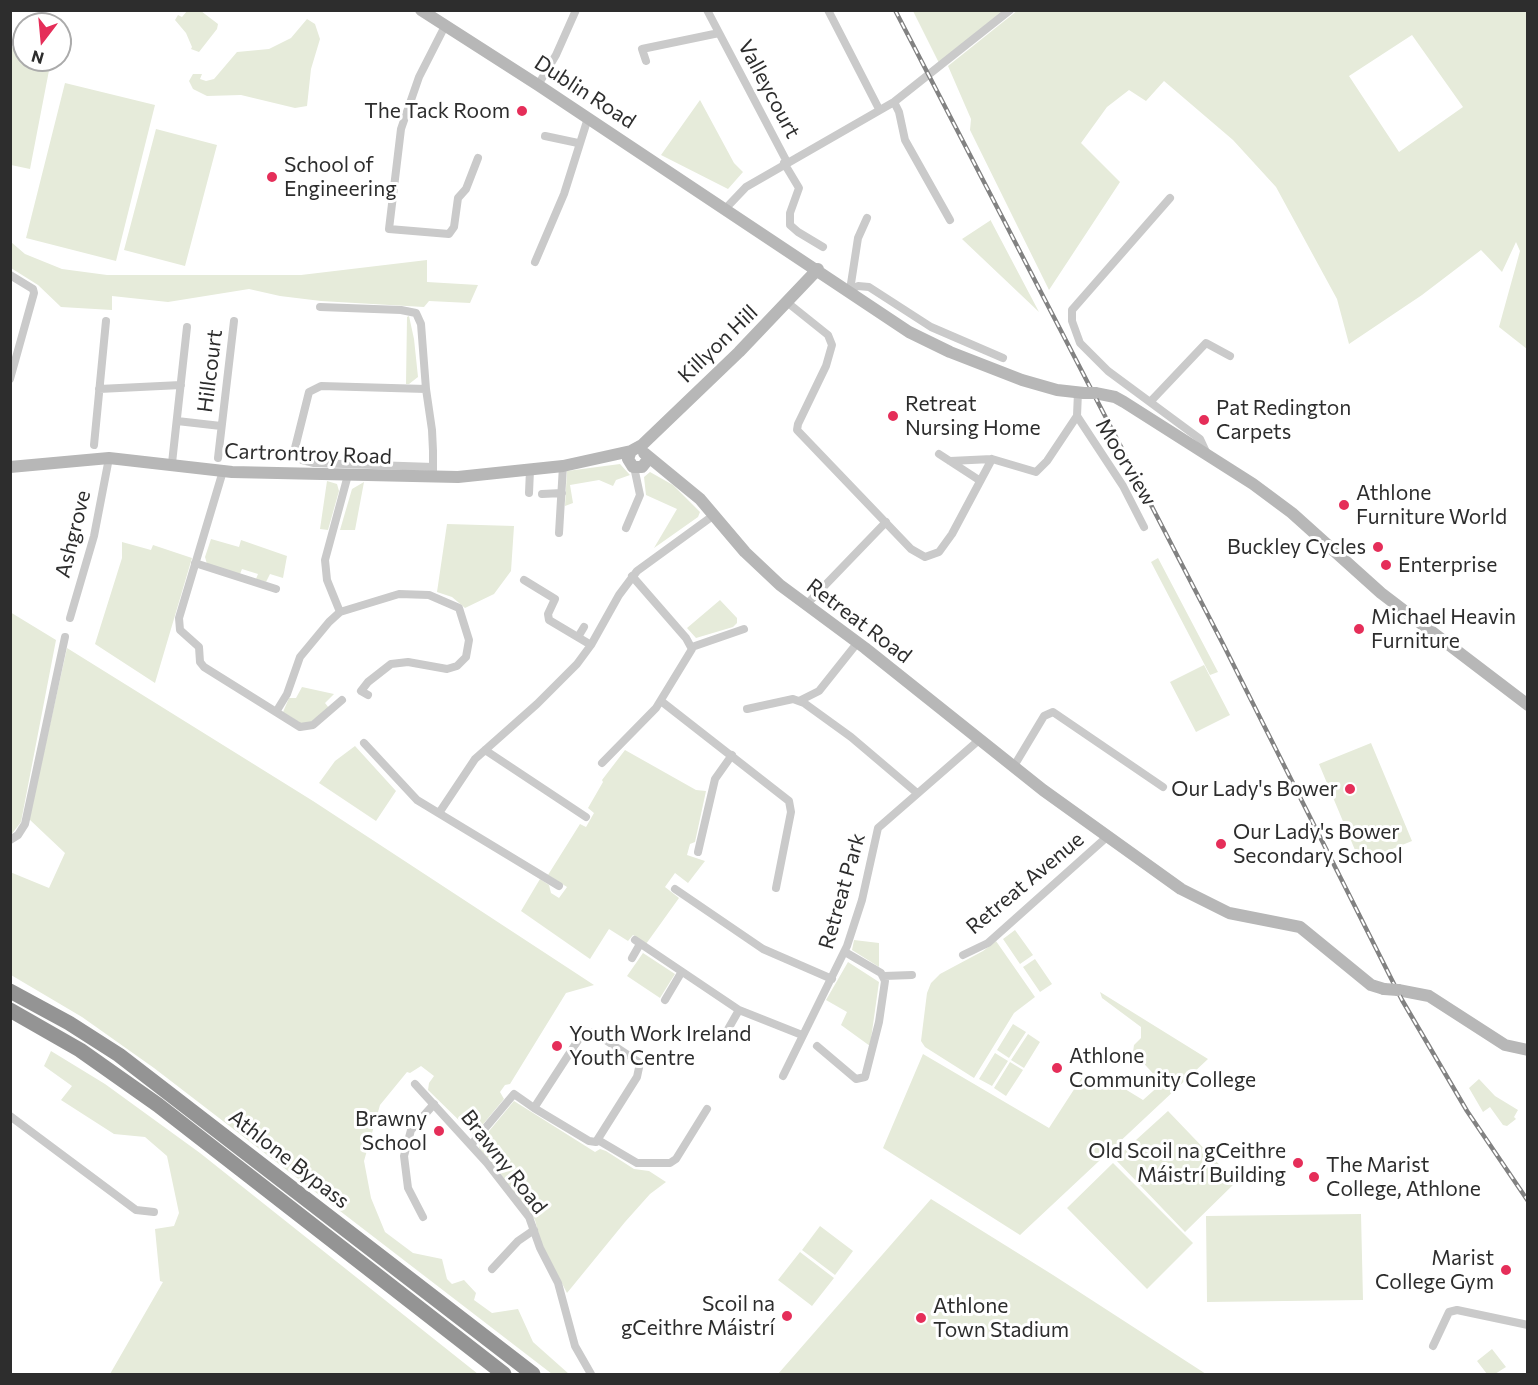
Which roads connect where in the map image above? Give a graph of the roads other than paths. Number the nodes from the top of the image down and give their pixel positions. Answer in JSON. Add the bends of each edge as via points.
{"nodes":[{"id":1,"x":421,"y":10,"type":"edge"},
{"id":2,"x":576,"y":10,"type":"edge"},
{"id":3,"x":707,"y":10,"type":"edge"},
{"id":4,"x":828,"y":10,"type":"edge"},
{"id":5,"x":1010,"y":10,"type":"edge"},
{"id":6,"x":445,"y":26,"type":"junction"},
{"id":7,"x":719,"y":33,"type":"junction"},
{"id":8,"x":646,"y":61,"type":"dead end"},
{"id":9,"x":538,"y":85,"type":"junction"},
{"id":10,"x":894,"y":102,"type":"junction"},
{"id":11,"x":879,"y":109,"type":"junction"},
{"id":12,"x":588,"y":118,"type":"junction"},
{"id":13,"x":545,"y":136,"type":"dead end"},
{"id":14,"x":578,"y":143,"type":"junction"},
{"id":15,"x":478,"y":158,"type":"dead end"},
{"id":16,"x":786,"y":162,"type":"junction"},
{"id":17,"x":1170,"y":198,"type":"dead end"},
{"id":18,"x":726,"y":208,"type":"junction"},
{"id":19,"x":867,"y":218,"type":"dead end"},
{"id":20,"x":950,"y":220,"type":"dead end"},
{"id":21,"x":823,"y":247,"type":"dead end"},
{"id":22,"x":535,"y":262,"type":"dead end"},
{"id":23,"x":818,"y":269,"type":"junction"},
{"id":24,"x":10,"y":275,"type":"edge"},
{"id":25,"x":850,"y":290,"type":"junction"},
{"id":26,"x":788,"y":303,"type":"junction"},
{"id":27,"x":320,"y":307,"type":"dead end"},
{"id":28,"x":106,"y":321,"type":"dead end"},
{"id":29,"x":234,"y":321,"type":"dead end"},
{"id":30,"x":187,"y":327,"type":"dead end"},
{"id":31,"x":1230,"y":357,"type":"dead end"},
{"id":32,"x":1003,"y":358,"type":"dead end"},
{"id":33,"x":10,"y":379,"type":"edge"},
{"id":34,"x":181,"y":385,"type":"junction"},
{"id":35,"x":99,"y":389,"type":"junction"},
{"id":36,"x":426,"y":389,"type":"junction"},
{"id":37,"x":1086,"y":393,"type":"junction"},
{"id":38,"x":1152,"y":401,"type":"junction"},
{"id":39,"x":1077,"y":416,"type":"junction"},
{"id":40,"x":177,"y":421,"type":"junction"},
{"id":41,"x":221,"y":426,"type":"junction"},
{"id":42,"x":94,"y":445,"type":"dead end"},
{"id":43,"x":939,"y":454,"type":"dead end"},
{"id":44,"x":1208,"y":454,"type":"junction"},
{"id":45,"x":638,"y":456,"type":"junction"},
{"id":46,"x":109,"y":458,"type":"junction"},
{"id":47,"x":218,"y":458,"type":"dead end"},
{"id":48,"x":992,"y":459,"type":"junction"},
{"id":49,"x":950,"y":461,"type":"junction"},
{"id":50,"x":172,"y":463,"type":"junction"},
{"id":51,"x":563,"y":466,"type":"junction"},
{"id":52,"x":10,"y":467,"type":"edge"},
{"id":53,"x":530,"y":470,"type":"junction"},
{"id":54,"x":223,"y":471,"type":"junction"},
{"id":55,"x":434,"y":472,"type":"junction"},
{"id":56,"x":348,"y":475,"type":"junction"},
{"id":57,"x":979,"y":480,"type":"junction"},
{"id":58,"x":562,"y":493,"type":"junction"},
{"id":59,"x":714,"y":515,"type":"junction"},
{"id":60,"x":886,"y":522,"type":"junction"},
{"id":61,"x":1144,"y":526,"type":"dead end"},
{"id":62,"x":626,"y":528,"type":"dead end"},
{"id":63,"x":559,"y":533,"type":"dead end"},
{"id":64,"x":195,"y":563,"type":"junction"},
{"id":65,"x":632,"y":576,"type":"junction"},
{"id":66,"x":524,"y":580,"type":"dead end"},
{"id":67,"x":276,"y":589,"type":"dead end"},
{"id":68,"x":806,"y":605,"type":"junction"},
{"id":69,"x":340,"y":612,"type":"junction"},
{"id":70,"x":70,"y":618,"type":"dead end"},
{"id":71,"x":584,"y":627,"type":"dead end"},
{"id":72,"x":744,"y":629,"type":"dead end"},
{"id":73,"x":65,"y":637,"type":"dead end"},
{"id":74,"x":578,"y":638,"type":"junction"},
{"id":75,"x":858,"y":642,"type":"junction"},
{"id":76,"x":591,"y":645,"type":"junction"},
{"id":77,"x":692,"y":647,"type":"junction"},
{"id":78,"x":368,"y":695,"type":"dead end"},
{"id":79,"x":342,"y":700,"type":"dead end"},
{"id":80,"x":661,"y":700,"type":"junction"},
{"id":81,"x":799,"y":701,"type":"junction"},
{"id":82,"x":1527,"y":705,"type":"edge"},
{"id":83,"x":747,"y":709,"type":"dead end"},
{"id":84,"x":276,"y":712,"type":"junction"},
{"id":85,"x":979,"y":740,"type":"junction"},
{"id":86,"x":364,"y":743,"type":"dead end"},
{"id":87,"x":485,"y":750,"type":"junction"},
{"id":88,"x":732,"y":755,"type":"junction"},
{"id":89,"x":602,"y":763,"type":"dead end"},
{"id":90,"x":1014,"y":766,"type":"junction"},
{"id":91,"x":1163,"y":787,"type":"dead end"},
{"id":92,"x":917,"y":793,"type":"junction"},
{"id":93,"x":439,"y":813,"type":"junction"},
{"id":94,"x":586,"y":817,"type":"dead end"},
{"id":95,"x":1108,"y":837,"type":"junction"},
{"id":96,"x":10,"y":840,"type":"edge"},
{"id":97,"x":698,"y":852,"type":"dead end"},
{"id":98,"x":559,"y":886,"type":"dead end"},
{"id":99,"x":776,"y":888,"type":"dead end"},
{"id":100,"x":675,"y":889,"type":"dead end"},
{"id":101,"x":845,"y":952,"type":"junction"},
{"id":102,"x":963,"y":955,"type":"dead end"},
{"id":103,"x":632,"y":958,"type":"dead end"},
{"id":104,"x":681,"y":973,"type":"junction"},
{"id":105,"x":912,"y":975,"type":"dead end"},
{"id":106,"x":884,"y":976,"type":"junction"},
{"id":107,"x":832,"y":979,"type":"junction"},
{"id":108,"x":10,"y":984,"type":"edge"},
{"id":109,"x":10,"y":991,"type":"edge"},
{"id":110,"x":665,"y":1000,"type":"dead end"},
{"id":111,"x":10,"y":1010,"type":"edge"},
{"id":112,"x":739,"y":1010,"type":"junction"},
{"id":113,"x":10,"y":1018,"type":"edge"},
{"id":114,"x":69,"y":1023,"type":"junction"},
{"id":115,"x":802,"y":1035,"type":"junction"},
{"id":116,"x":723,"y":1038,"type":"dead end"},
{"id":117,"x":817,"y":1046,"type":"dead end"},
{"id":118,"x":1527,"y":1050,"type":"edge"},
{"id":119,"x":783,"y":1076,"type":"dead end"},
{"id":120,"x":415,"y":1084,"type":"dead end"},
{"id":121,"x":434,"y":1104,"type":"junction"},
{"id":122,"x":158,"y":1105,"type":"junction"},
{"id":123,"x":534,"y":1108,"type":"junction"},
{"id":124,"x":707,"y":1109,"type":"dead end"},
{"id":125,"x":10,"y":1116,"type":"edge"},
{"id":126,"x":598,"y":1140,"type":"junction"},
{"id":127,"x":471,"y":1145,"type":"junction"},
{"id":128,"x":154,"y":1212,"type":"dead end"},
{"id":129,"x":423,"y":1217,"type":"dead end"},
{"id":130,"x":534,"y":1230,"type":"junction"},
{"id":131,"x":492,"y":1269,"type":"dead end"},
{"id":132,"x":1527,"y":1325,"type":"edge"},
{"id":133,"x":1433,"y":1346,"type":"dead end"},
{"id":134,"x":588,"y":1373,"type":"edge"},
{"id":135,"x":504,"y":1374,"type":"edge"},
{"id":136,"x":533,"y":1374,"type":"edge"}],
"edges":[{"from":1,"to":6,"type":"street","name":"Dublin Road"},
{"from":2,"to":9,"type":"street"},
{"from":3,"to":7,"type":"street","name":"Valleycourt"},
{"from":4,"to":11,"type":"street"},
{"from":5,"to":10,"type":"street","name":"Valleycourt"},
{"from":6,"to":9,"type":"street","name":"Dublin Road"},
{"from":6,"to":15,"type":"street","via":[[419,77],[401,129],[389,228],[449,234],[454,227],[458,198],[466,189]]},
{"from":7,"to":8,"type":"street","name":"Valleycourt","via":[[642,49]]},
{"from":7,"to":16,"type":"street","name":"Valleycourt"},
{"from":9,"to":12,"type":"street","name":"Dublin Road"},
{"from":10,"to":11,"type":"street","name":"Valleycourt"},
{"from":10,"to":20,"type":"street","via":[[905,140]]},
{"from":11,"to":16,"type":"street","name":"Valleycourt"},
{"from":12,"to":14,"type":"street"},
{"from":12,"to":18,"type":"street","name":"Dublin Road"},
{"from":13,"to":14,"type":"street"},
{"from":14,"to":22,"type":"street","via":[[564,194]]},
{"from":16,"to":18,"type":"street","name":"Valleycourt","via":[[740,191]]},
{"from":16,"to":21,"type":"street","via":[[799,188],[790,225]]},
{"from":17,"to":38,"type":"street","via":[[1072,310],[1080,343],[1108,371]]},
{"from":18,"to":23,"type":"street","name":"Dublin Road"},
{"from":19,"to":25,"type":"street","via":[[853,259]]},
{"from":23,"to":25,"type":"street","name":"Dublin Road"},
{"from":23,"to":26,"type":"street","name":"Killyon Hill"},
{"from":24,"to":33,"type":"street","via":[[34,293]]},
{"from":25,"to":32,"type":"street","via":[[869,287],[931,327]]},
{"from":25,"to":37,"type":"street","name":"Dublin Road","via":[[909,332],[937,346],[1035,384]]},
{"from":26,"to":45,"type":"street","name":"Killyon Hill"},
{"from":26,"to":60,"type":"street","via":[[828,335],[832,345],[797,430]]},
{"from":27,"to":36,"type":"street","via":[[416,314],[420,319]]},
{"from":28,"to":35,"type":"street"},
{"from":29,"to":41,"type":"street","name":"Hillcourt"},
{"from":30,"to":34,"type":"street","name":"Hillcourt"},
{"from":31,"to":38,"type":"street","via":[[1206,343]]},
{"from":34,"to":35,"type":"street","name":"Hillcourt"},
{"from":34,"to":40,"type":"street","name":"Hillcourt"},
{"from":35,"to":42,"type":"street"},
{"from":36,"to":55,"type":"street"},
{"from":36,"to":55,"type":"street","via":[[313,389],[307,396],[295,451],[302,460],[314,463]]},
{"from":37,"to":39,"type":"street","name":"Moorview"},
{"from":37,"to":44,"type":"street","name":"Dublin Road","via":[[1115,397]]},
{"from":38,"to":44,"type":"street","via":[[1200,439]]},
{"from":39,"to":48,"type":"street","name":"Moorview","via":[[1036,472]]},
{"from":39,"to":61,"type":"street","name":"Moorview"},
{"from":40,"to":41,"type":"street","name":"Hillcourt"},
{"from":40,"to":50,"type":"street","name":"Hillcourt"},
{"from":41,"to":47,"type":"street","name":"Hillcourt"},
{"from":43,"to":49,"type":"street"},
{"from":44,"to":82,"type":"street","name":"Dublin Road","via":[[1292,513],[1381,593]]},
{"from":45,"to":51,"type":"street","name":"Cartrontroy Road","via":[[604,457]]},
{"from":45,"to":59,"type":"street","name":"Retreat Road","via":[[663,469]]},
{"from":45,"to":62,"type":"street","via":[[639,498]]},
{"from":46,"to":50,"type":"street","name":"Cartrontroy Road"},
{"from":46,"to":52,"type":"street","name":"Cartrontroy Road"},
{"from":46,"to":70,"type":"street","name":"Ashgrove","via":[[94,536]]},
{"from":48,"to":49,"type":"street"},
{"from":48,"to":57,"type":"street"},
{"from":49,"to":57,"type":"street"},
{"from":50,"to":54,"type":"street","name":"Cartrontroy Road"},
{"from":51,"to":53,"type":"street","name":"Cartrontroy Road"},
{"from":51,"to":58,"type":"street"},
{"from":53,"to":55,"type":"street","name":"Cartrontroy Road","via":[[470,477]]},
{"from":53,"to":58,"type":"street","via":[[532,493]]},
{"from":54,"to":56,"type":"street","name":"Cartrontroy Road"},
{"from":54,"to":64,"type":"street"},
{"from":55,"to":56,"type":"street","name":"Cartrontroy Road"},
{"from":56,"to":69,"type":"street","via":[[325,560],[327,580]]},
{"from":57,"to":60,"type":"street","via":[[939,552],[925,557],[919,554]]},
{"from":58,"to":63,"type":"street"},
{"from":59,"to":65,"type":"street"},
{"from":59,"to":68,"type":"street","name":"Retreat Road","via":[[756,563]]},
{"from":60,"to":68,"type":"street"},
{"from":64,"to":67,"type":"street"},
{"from":64,"to":84,"type":"street","via":[[179,618],[180,630],[199,647],[201,664]]},
{"from":65,"to":76,"type":"street"},
{"from":65,"to":77,"type":"street"},
{"from":66,"to":74,"type":"street","via":[[555,598],[549,620]]},
{"from":68,"to":75,"type":"street","name":"Retreat Road"},
{"from":69,"to":78,"type":"street","via":[[381,598],[418,593],[455,604],[467,626],[470,645],[461,664],[447,669],[408,662],[391,664],[361,691]]},
{"from":69,"to":84,"type":"street","via":[[300,657]]},
{"from":71,"to":74,"type":"street"},
{"from":72,"to":77,"type":"street"},
{"from":73,"to":96,"type":"street","via":[[25,824]]},
{"from":74,"to":76,"type":"street"},
{"from":75,"to":81,"type":"street","via":[[819,691]]},
{"from":75,"to":85,"type":"street","name":"Retreat Road"},
{"from":76,"to":87,"type":"street","via":[[555,687]]},
{"from":77,"to":80,"type":"street"},
{"from":79,"to":84,"type":"street","via":[[308,728]]},
{"from":80,"to":88,"type":"street"},
{"from":80,"to":89,"type":"street"},
{"from":81,"to":83,"type":"street"},
{"from":81,"to":92,"type":"street","via":[[851,737]]},
{"from":85,"to":90,"type":"street","name":"Retreat Road"},
{"from":85,"to":92,"type":"street","name":"Retreat Park"},
{"from":86,"to":93,"type":"street","via":[[409,793]]},
{"from":87,"to":93,"type":"street"},
{"from":87,"to":94,"type":"street"},
{"from":88,"to":97,"type":"street","via":[[715,779]]},
{"from":88,"to":99,"type":"street","via":[[791,804]]},
{"from":90,"to":91,"type":"street","via":[[1044,716],[1053,712]]},
{"from":90,"to":95,"type":"street","name":"Retreat Road","via":[[1041,793]]},
{"from":92,"to":101,"type":"street","name":"Retreat Park","via":[[878,828],[862,900]]},
{"from":93,"to":98,"type":"street"},
{"from":95,"to":102,"type":"street","name":"Retreat Avenue","via":[[988,943]]},
{"from":95,"to":118,"type":"street","name":"Retreat Road","bridge":true,"via":[[1181,889],[1208,903],[1255,920],[1300,927],[1371,985],[1429,996],[1497,1041]]},
{"from":100,"to":107,"type":"street","name":"Retreat Park","via":[[768,952]]},
{"from":101,"to":106,"type":"street"},
{"from":101,"to":107,"type":"street","name":"Retreat Park"},
{"from":103,"to":104,"type":"street","via":[[638,942]]},
{"from":104,"to":110,"type":"street"},
{"from":104,"to":112,"type":"street"},
{"from":105,"to":106,"type":"street"},
{"from":106,"to":117,"type":"street","via":[[879,1022],[863,1079],[854,1078]]},
{"from":107,"to":115,"type":"street","name":"Retreat Park"},
{"from":108,"to":114,"type":"highway"},
{"from":109,"to":114,"type":"highway","name":"Athlone Bypass"},
{"from":111,"to":122,"type":"highway","name":"Athlone Bypass","via":[[80,1050]]},
{"from":112,"to":115,"type":"street"},
{"from":112,"to":116,"type":"street"},
{"from":113,"to":122,"type":"highway"},
{"from":114,"to":136,"type":"highway","name":"Athlone Bypass","via":[[119,1055]]},
{"from":115,"to":119,"type":"street","name":"Retreat Park"},
{"from":120,"to":121,"type":"street","name":"Brawny Road"},
{"from":121,"to":127,"type":"street","name":"Brawny Road"},
{"from":121,"to":129,"type":"street","via":[[413,1127],[404,1156],[408,1188]]},
{"from":122,"to":135,"type":"highway","name":"Athlone Bypass"},
{"from":123,"to":126,"type":"street","via":[[589,1141]]},
{"from":123,"to":126,"type":"street","via":[[581,1033],[595,1033],[641,1065]]},
{"from":123,"to":127,"type":"street","via":[[510,1092]]},
{"from":124,"to":126,"type":"street","via":[[670,1163],[637,1163]]},
{"from":125,"to":128,"type":"street","via":[[136,1210]]},
{"from":127,"to":130,"type":"street","name":"Brawny Road","via":[[525,1211]]},
{"from":130,"to":131,"type":"street"},
{"from":130,"to":134,"type":"street","name":"Brawny Road","via":[[556,1278],[575,1346]]},
{"from":132,"to":133,"type":"street","via":[[1457,1310],[1449,1312]]}]}
